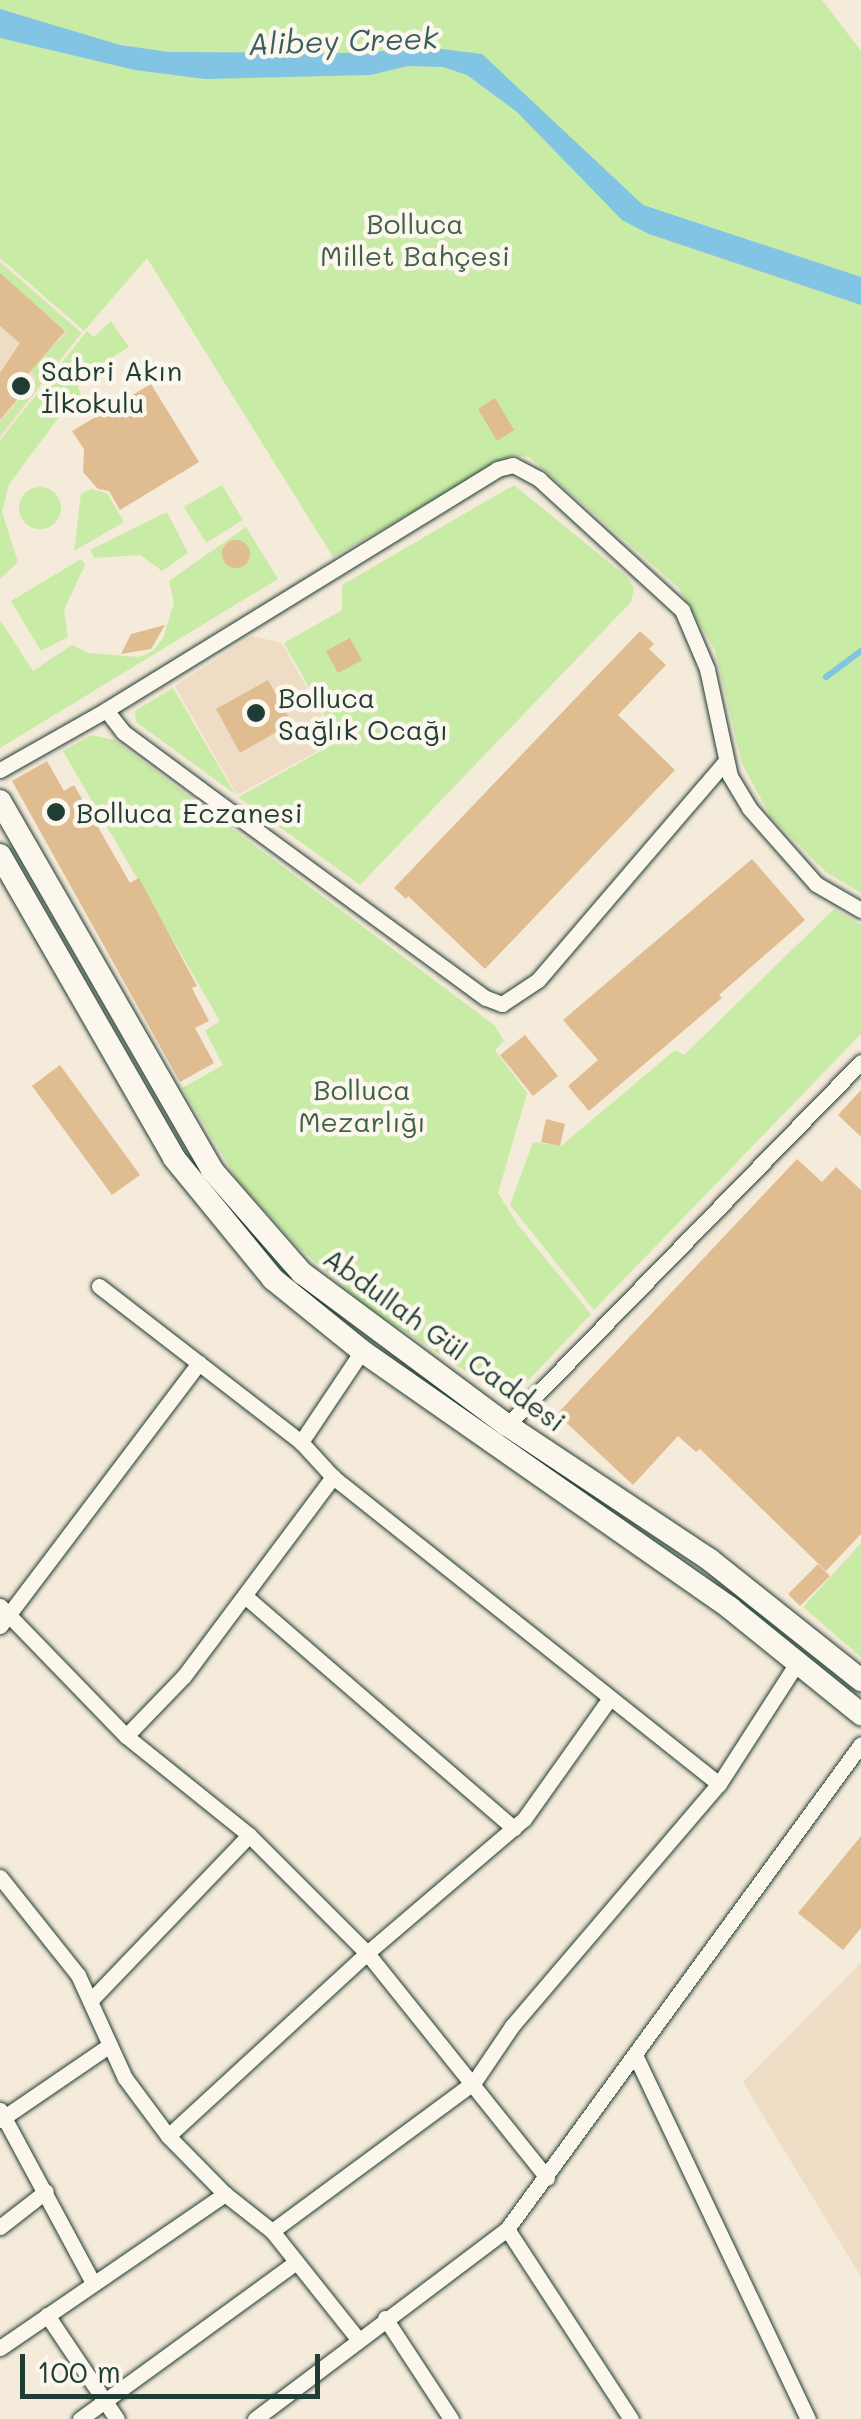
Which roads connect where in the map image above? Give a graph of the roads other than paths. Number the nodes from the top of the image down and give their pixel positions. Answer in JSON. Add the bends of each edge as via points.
{"nodes":[{"id":1,"x":106,"y":710,"type":"junction"},
{"id":2,"x":726,"y":760,"type":"junction"},
{"id":3,"x":0,"y":770,"type":"edge"},
{"id":4,"x":0,"y":801,"type":"edge"},
{"id":5,"x":0,"y":855,"type":"edge"},
{"id":6,"x":861,"y":910,"type":"edge"},
{"id":7,"x":861,"y":1062,"type":"edge"},
{"id":8,"x":99,"y":1286,"type":"dead end"},
{"id":9,"x":362,"y":1350,"type":"junction"},
{"id":10,"x":199,"y":1363,"type":"junction"},
{"id":11,"x":507,"y":1425,"type":"junction"},
{"id":12,"x":302,"y":1442,"type":"junction"},
{"id":13,"x":333,"y":1478,"type":"junction"},
{"id":14,"x":246,"y":1597,"type":"junction"},
{"id":15,"x":3,"y":1616,"type":"edge"},
{"id":16,"x":797,"y":1664,"type":"junction"},
{"id":17,"x":861,"y":1680,"type":"edge"},
{"id":18,"x":610,"y":1698,"type":"junction"},
{"id":19,"x":861,"y":1714,"type":"edge"},
{"id":20,"x":126,"y":1736,"type":"junction"},
{"id":21,"x":861,"y":1744,"type":"edge"},
{"id":22,"x":719,"y":1784,"type":"junction"},
{"id":23,"x":514,"y":1828,"type":"junction"},
{"id":24,"x":249,"y":1835,"type":"junction"},
{"id":25,"x":0,"y":1877,"type":"edge"},
{"id":26,"x":367,"y":1953,"type":"junction"},
{"id":27,"x":90,"y":2001,"type":"junction"},
{"id":28,"x":110,"y":2045,"type":"junction"},
{"id":29,"x":636,"y":2057,"type":"junction"},
{"id":30,"x":474,"y":2082,"type":"junction"},
{"id":31,"x":2,"y":2115,"type":"edge"},
{"id":32,"x":168,"y":2136,"type":"junction"},
{"id":33,"x":547,"y":2178,"type":"junction"},
{"id":34,"x":46,"y":2191,"type":"junction"},
{"id":35,"x":225,"y":2194,"type":"junction"},
{"id":36,"x":0,"y":2227,"type":"edge"},
{"id":37,"x":507,"y":2230,"type":"junction"},
{"id":38,"x":272,"y":2232,"type":"junction"},
{"id":39,"x":296,"y":2262,"type":"junction"},
{"id":40,"x":93,"y":2283,"type":"junction"},
{"id":41,"x":47,"y":2315,"type":"junction"},
{"id":42,"x":385,"y":2318,"type":"junction"},
{"id":43,"x":358,"y":2339,"type":"junction"},
{"id":44,"x":0,"y":2348,"type":"edge"},
{"id":45,"x":104,"y":2401,"type":"junction"},
{"id":46,"x":271,"y":2414,"type":"edge"},
{"id":47,"x":80,"y":2419,"type":"edge"},
{"id":48,"x":117,"y":2419,"type":"edge"},
{"id":49,"x":255,"y":2419,"type":"edge"},
{"id":50,"x":452,"y":2419,"type":"edge"},
{"id":51,"x":631,"y":2419,"type":"edge"},
{"id":52,"x":808,"y":2419,"type":"edge"}],
"edges":[{"from":1,"to":2,"type":"street","via":[[122,732],[502,1004],[538,980]]},
{"from":1,"to":2,"type":"street","via":[[513,465],[539,480],[682,610],[708,670]]},
{"from":1,"to":3,"type":"street"},
{"from":2,"to":6,"type":"street","via":[[749,808],[816,884]]},
{"from":4,"to":11,"type":"street","name":"Abdullah Gül Caddesi","via":[[212,1170],[302,1274]]},
{"from":5,"to":9,"type":"street","name":"Abdullah Gül Caddesi","via":[[197,1191],[273,1279]]},
{"from":7,"to":11,"type":"street"},
{"from":8,"to":10,"type":"street"},
{"from":9,"to":12,"type":"street"},
{"from":9,"to":16,"type":"street","name":"Abdullah Gül Caddesi","via":[[730,1608]]},
{"from":10,"to":12,"type":"street"},
{"from":10,"to":15,"type":"street"},
{"from":11,"to":17,"type":"street","name":"Abdullah Gül Caddesi","via":[[710,1560]]},
{"from":12,"to":13,"type":"street"},
{"from":13,"to":14,"type":"street"},
{"from":13,"to":18,"type":"street"},
{"from":14,"to":20,"type":"street"},
{"from":14,"to":23,"type":"street"},
{"from":15,"to":20,"type":"street"},
{"from":16,"to":19,"type":"street","name":"Abdullah Gül Caddesi"},
{"from":16,"to":22,"type":"street"},
{"from":18,"to":22,"type":"street"},
{"from":18,"to":23,"type":"street"},
{"from":20,"to":24,"type":"street"},
{"from":21,"to":29,"type":"street"},
{"from":22,"to":30,"type":"street","via":[[512,2026]]},
{"from":23,"to":26,"type":"street"},
{"from":24,"to":26,"type":"street"},
{"from":24,"to":27,"type":"street"},
{"from":25,"to":27,"type":"street","via":[[78,1975]]},
{"from":26,"to":30,"type":"street"},
{"from":26,"to":32,"type":"street"},
{"from":27,"to":28,"type":"street"},
{"from":28,"to":31,"type":"street"},
{"from":28,"to":32,"type":"street","via":[[125,2078]]},
{"from":29,"to":33,"type":"street"},
{"from":29,"to":52,"type":"street"},
{"from":30,"to":33,"type":"street"},
{"from":30,"to":38,"type":"street"},
{"from":31,"to":34,"type":"street"},
{"from":32,"to":35,"type":"street"},
{"from":33,"to":37,"type":"street"},
{"from":34,"to":36,"type":"street"},
{"from":34,"to":40,"type":"street"},
{"from":35,"to":38,"type":"street"},
{"from":35,"to":40,"type":"street"},
{"from":37,"to":42,"type":"street"},
{"from":37,"to":51,"type":"street"},
{"from":38,"to":39,"type":"street"},
{"from":39,"to":43,"type":"street"},
{"from":39,"to":45,"type":"street"},
{"from":40,"to":41,"type":"street"},
{"from":41,"to":44,"type":"street"},
{"from":41,"to":45,"type":"street"},
{"from":42,"to":43,"type":"street"},
{"from":42,"to":50,"type":"street"},
{"from":43,"to":46,"type":"street"},
{"from":45,"to":47,"type":"street"},
{"from":45,"to":48,"type":"street"},
{"from":46,"to":49,"type":"street"}]}
